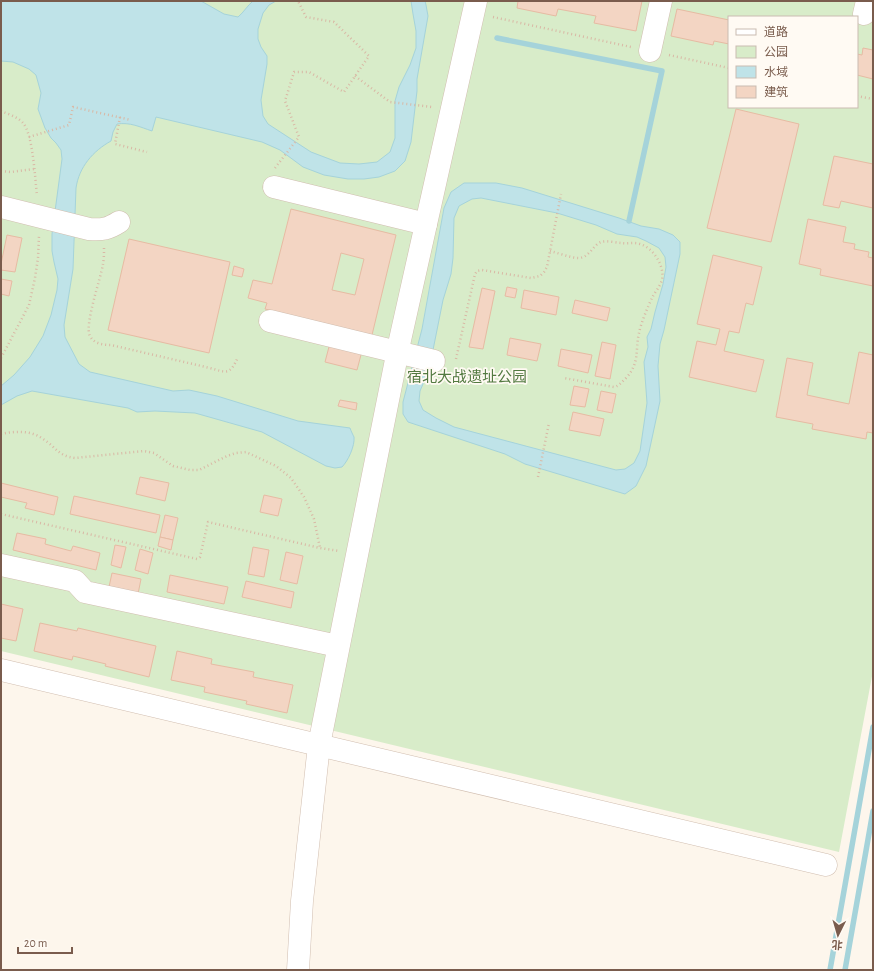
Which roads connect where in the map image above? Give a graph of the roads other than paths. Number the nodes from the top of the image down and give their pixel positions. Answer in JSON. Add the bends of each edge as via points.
{"nodes":[{"id":1,"x":661,"y":1,"type":"edge"},
{"id":2,"x":475,"y":7,"type":"edge"},
{"id":3,"x":650,"y":51,"type":"road end"},
{"id":4,"x":273,"y":180,"type":"road end"},
{"id":5,"x":1,"y":207,"type":"edge"},
{"id":6,"x":426,"y":224,"type":"junction"},
{"id":7,"x":111,"y":226,"type":"road end"},
{"id":8,"x":270,"y":321,"type":"dead end"},
{"id":9,"x":398,"y":352,"type":"junction"},
{"id":10,"x":434,"y":361,"type":"dead end"},
{"id":11,"x":1,"y":565,"type":"edge"},
{"id":12,"x":338,"y":646,"type":"junction"},
{"id":13,"x":1,"y":670,"type":"edge"},
{"id":14,"x":319,"y":745,"type":"junction"},
{"id":15,"x":826,"y":865,"type":"dead end"},
{"id":16,"x":298,"y":970,"type":"edge"}],
"edges":[{"from":1,"to":3,"type":"street"},
{"from":2,"to":6,"type":"street"},
{"from":4,"to":6,"type":"street"},
{"from":5,"to":7,"type":"street","via":[[89,229],[98,230]]},
{"from":6,"to":9,"type":"street"},
{"from":8,"to":9,"type":"street"},
{"from":9,"to":10,"type":"street"},
{"from":9,"to":12,"type":"street"},
{"from":11,"to":12,"type":"street","via":[[75,581],[85,592]]},
{"from":12,"to":14,"type":"street"},
{"from":13,"to":14,"type":"street"},
{"from":14,"to":15,"type":"street"},
{"from":14,"to":16,"type":"street","via":[[302,901]]}]}
